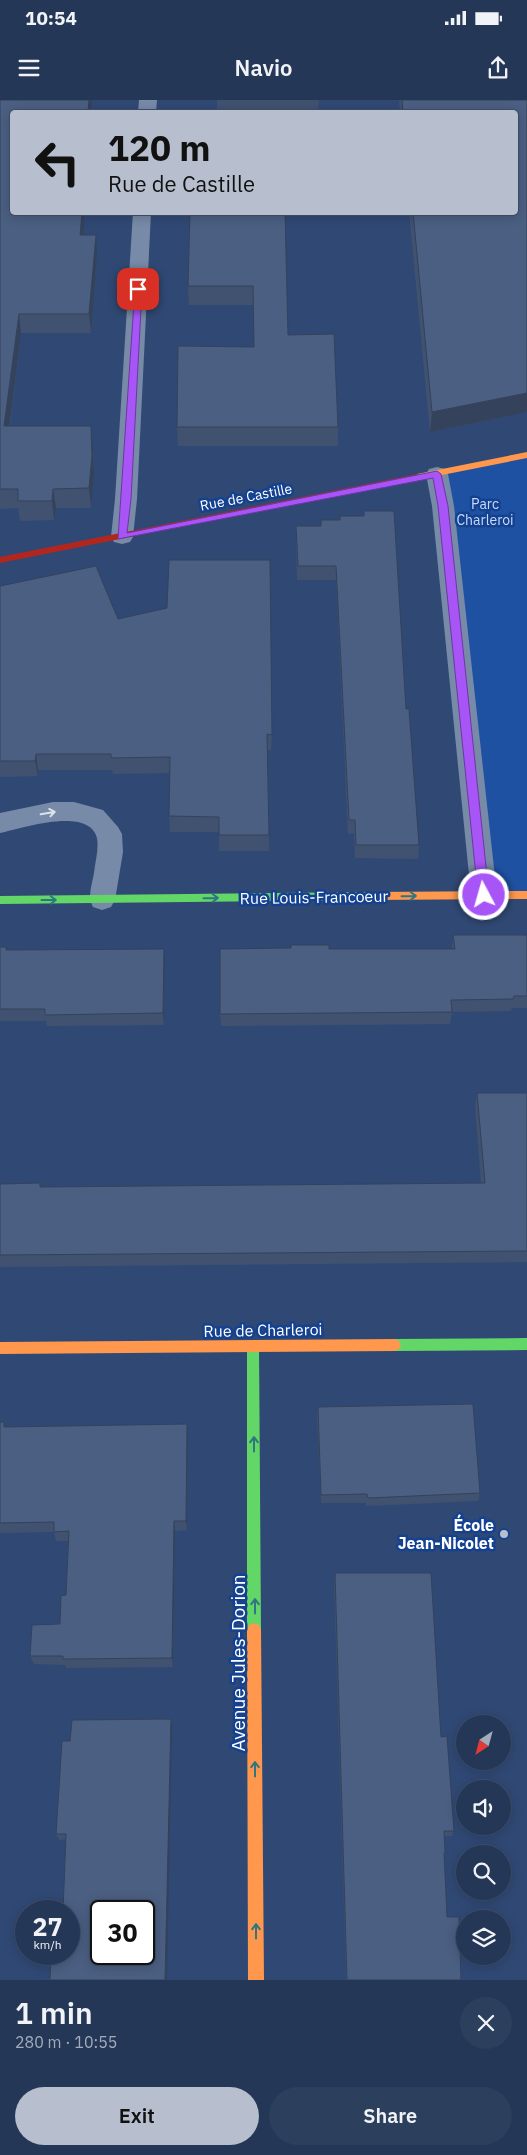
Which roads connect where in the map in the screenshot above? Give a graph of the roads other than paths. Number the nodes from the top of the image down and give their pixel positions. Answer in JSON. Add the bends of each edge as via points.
{"nodes":[{"id":1,"x":142,"y":215,"type":"edge"},
{"id":2,"x":527,"y":455,"type":"edge"},
{"id":3,"x":437,"y":474,"type":"junction"},
{"id":4,"x":122,"y":537,"type":"junction"},
{"id":5,"x":0,"y":560,"type":"edge"},
{"id":6,"x":0,"y":823,"type":"edge"},
{"id":7,"x":484,"y":895,"type":"junction"},
{"id":8,"x":527,"y":895,"type":"edge"},
{"id":9,"x":0,"y":900,"type":"edge"},
{"id":10,"x":102,"y":900,"type":"junction"},
{"id":11,"x":527,"y":1344,"type":"edge"},
{"id":12,"x":253,"y":1346,"type":"junction"},
{"id":13,"x":0,"y":1348,"type":"edge"},
{"id":14,"x":256,"y":1980,"type":"edge"}],
"edges":[{"from":1,"to":4,"type":"street"},
{"from":2,"to":3,"type":"street","name":"Rue de Castille"},
{"from":3,"to":4,"type":"street","name":"Rue de Castille"},
{"from":3,"to":7,"type":"street"},
{"from":4,"to":5,"type":"street","name":"Rue de Castille"},
{"from":6,"to":10,"type":"street","one_way":true,"via":[[53,812],[74,811],[94,817],[109,834],[110,852]]},
{"from":7,"to":8,"type":"street","name":"Rue Louis-Francoeur"},
{"from":10,"to":7,"type":"street","name":"Rue Louis-Francoeur","one_way":true},
{"from":9,"to":10,"type":"street","name":"Rue Louis-Francoeur","one_way":true},
{"from":11,"to":12,"type":"street","name":"Rue de Charleroi"},
{"from":12,"to":13,"type":"street","name":"Rue de Charleroi"},
{"from":14,"to":12,"type":"street","name":"Avenue Jules-Dorion","one_way":true}]}
